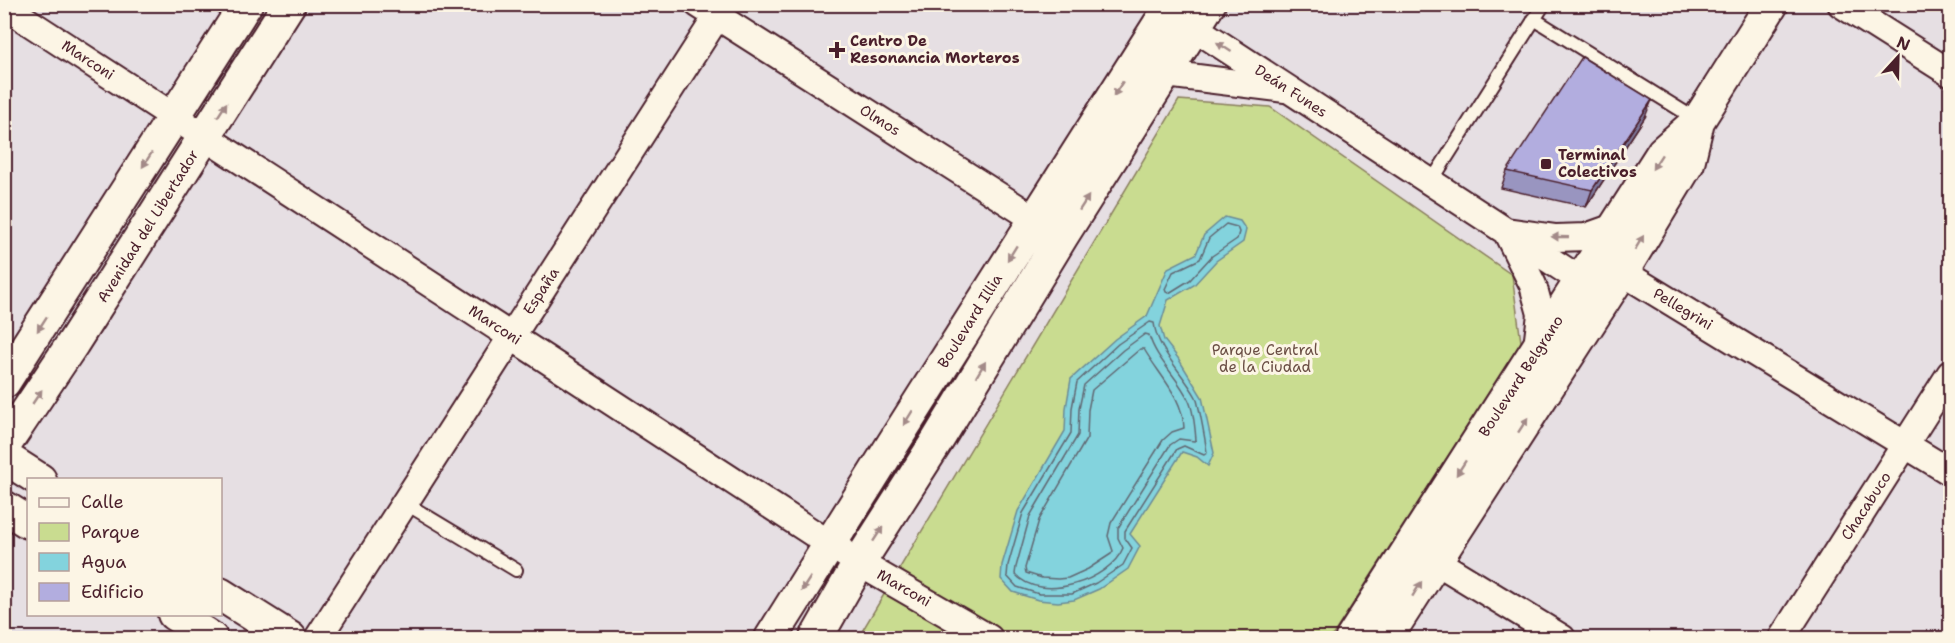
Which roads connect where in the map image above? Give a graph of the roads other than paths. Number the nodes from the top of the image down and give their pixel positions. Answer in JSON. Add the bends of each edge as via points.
{"nodes":[{"id":1,"x":246,"y":4,"type":"edge"},
{"id":2,"x":289,"y":4,"type":"edge"},
{"id":3,"x":1544,"y":4,"type":"edge"},
{"id":4,"x":1772,"y":4,"type":"edge"},
{"id":5,"x":1841,"y":4,"type":"edge"},
{"id":6,"x":4,"y":6,"type":"edge"},
{"id":7,"x":1170,"y":7,"type":"edge"},
{"id":8,"x":714,"y":9,"type":"edge"},
{"id":9,"x":1202,"y":16,"type":"edge"},
{"id":10,"x":1534,"y":19,"type":"junction"},
{"id":11,"x":1138,"y":57,"type":"junction"},
{"id":12,"x":1950,"y":73,"type":"edge"},
{"id":13,"x":1166,"y":74,"type":"junction"},
{"id":14,"x":1291,"y":90,"type":"junction"},
{"id":15,"x":175,"y":117,"type":"junction"},
{"id":16,"x":1698,"y":121,"type":"junction"},
{"id":17,"x":205,"y":136,"type":"junction"},
{"id":18,"x":1422,"y":177,"type":"junction"},
{"id":19,"x":1035,"y":219,"type":"junction"},
{"id":20,"x":1617,"y":226,"type":"junction"},
{"id":21,"x":1506,"y":231,"type":"junction"},
{"id":22,"x":1062,"y":236,"type":"junction"},
{"id":23,"x":1622,"y":272,"type":"junction"},
{"id":24,"x":1582,"y":281,"type":"junction"},
{"id":25,"x":512,"y":336,"type":"junction"},
{"id":26,"x":1537,"y":351,"type":"junction"},
{"id":27,"x":1950,"y":374,"type":"edge"},
{"id":28,"x":4,"y":382,"type":"edge"},
{"id":29,"x":1906,"y":444,"type":"junction"},
{"id":30,"x":4,"y":446,"type":"edge"},
{"id":31,"x":4,"y":457,"type":"edge"},
{"id":32,"x":1950,"y":472,"type":"edge"},
{"id":33,"x":37,"y":478,"type":"edge"},
{"id":34,"x":405,"y":503,"type":"junction"},
{"id":35,"x":4,"y":507,"type":"edge"},
{"id":36,"x":27,"y":521,"type":"edge"},
{"id":37,"x":832,"y":544,"type":"junction"},
{"id":38,"x":1423,"y":553,"type":"junction"},
{"id":39,"x":859,"y":563,"type":"junction"},
{"id":40,"x":516,"y":570,"type":"dead end"},
{"id":41,"x":222,"y":595,"type":"edge"},
{"id":42,"x":176,"y":616,"type":"edge"},
{"id":43,"x":211,"y":639,"type":"edge"},
{"id":44,"x":290,"y":639,"type":"edge"},
{"id":45,"x":318,"y":639,"type":"edge"},
{"id":46,"x":771,"y":639,"type":"edge"},
{"id":47,"x":816,"y":639,"type":"edge"},
{"id":48,"x":989,"y":639,"type":"edge"},
{"id":49,"x":1352,"y":639,"type":"edge"},
{"id":50,"x":1386,"y":639,"type":"edge"},
{"id":51,"x":1562,"y":639,"type":"edge"},
{"id":52,"x":1782,"y":639,"type":"edge"}],
"edges":[{"from":1,"to":15,"type":"street"},
{"from":17,"to":2,"type":"street","name":"Avenidad del Libertador","one_way":true},
{"from":3,"to":10,"type":"lane"},
{"from":4,"to":16,"type":"street","name":"Boulevard Belgrano"},
{"from":5,"to":12,"type":"street"},
{"from":6,"to":15,"type":"street","name":"Marconi"},
{"from":7,"to":9,"type":"street","name":"Deán Funes"},
{"from":7,"to":11,"type":"street","name":"Boulevard Illia"},
{"from":8,"to":19,"type":"street","name":"Olmos"},
{"from":8,"to":25,"type":"street","name":"España"},
{"from":9,"to":13,"type":"street"},
{"from":14,"to":9,"type":"street","name":"Deán Funes","one_way":true},
{"from":10,"to":16,"type":"lane"},
{"from":10,"to":18,"type":"lane"},
{"from":11,"to":13,"type":"street"},
{"from":11,"to":19,"type":"street","name":"Boulevard Illia","one_way":true},
{"from":13,"to":14,"type":"street"},
{"from":22,"to":13,"type":"street","one_way":true},
{"from":14,"to":18,"type":"street","name":"Deán Funes"},
{"from":15,"to":17,"type":"street","name":"Marconi"},
{"from":15,"to":28,"type":"street","one_way":true},
{"from":16,"to":20,"type":"street","name":"Boulevard Belgrano","one_way":true,"via":[[1664,152]]},
{"from":23,"to":16,"type":"street","name":"Boulevard Belgrano","one_way":true,"via":[[1688,163]]},
{"from":17,"to":25,"type":"street","name":"Marconi"},
{"from":30,"to":17,"type":"street","name":"Avenidad del Libertador","one_way":true},
{"from":18,"to":21,"type":"street"},
{"from":19,"to":22,"type":"street","name":"Olmos"},
{"from":19,"to":37,"type":"street","name":"Boulevard Illia","one_way":true},
{"from":20,"to":21,"type":"street","one_way":true,"via":[[1586,237],[1556,238]]},
{"from":20,"to":24,"type":"street","name":"Boulevard Belgrano"},
{"from":21,"to":24,"type":"street"},
{"from":21,"to":26,"type":"street","via":[[1533,285],[1541,314]]},
{"from":39,"to":22,"type":"street","one_way":true},
{"from":23,"to":24,"type":"street"},
{"from":23,"to":29,"type":"street","name":"Pellegrini"},
{"from":38,"to":23,"type":"street","name":"Boulevard Belgrano","one_way":true},
{"from":24,"to":26,"type":"street","name":"Boulevard Belgrano"},
{"from":25,"to":34,"type":"street","name":"España"},
{"from":25,"to":37,"type":"street","name":"Marconi"},
{"from":26,"to":38,"type":"street","name":"Boulevard Belgrano","one_way":true},
{"from":27,"to":29,"type":"street","name":"Chacabuco"},
{"from":29,"to":32,"type":"street","name":"Pellegrini"},
{"from":29,"to":52,"type":"street","name":"Chacabuco"},
{"from":31,"to":33,"type":"street"},
{"from":34,"to":40,"type":"lane"},
{"from":34,"to":45,"type":"street","name":"España"},
{"from":35,"to":36,"type":"street"},
{"from":37,"to":39,"type":"street","name":"Marconi"},
{"from":37,"to":46,"type":"street","name":"Boulevard Illia","one_way":true},
{"from":38,"to":49,"type":"street","name":"Boulevard Belgrano"},
{"from":50,"to":38,"type":"street","name":"Boulevard Belgrano","one_way":true},
{"from":38,"to":51,"type":"street"},
{"from":39,"to":47,"type":"street"},
{"from":39,"to":48,"type":"street","name":"Marconi"},
{"from":41,"to":44,"type":"street"},
{"from":42,"to":43,"type":"street"}]}
